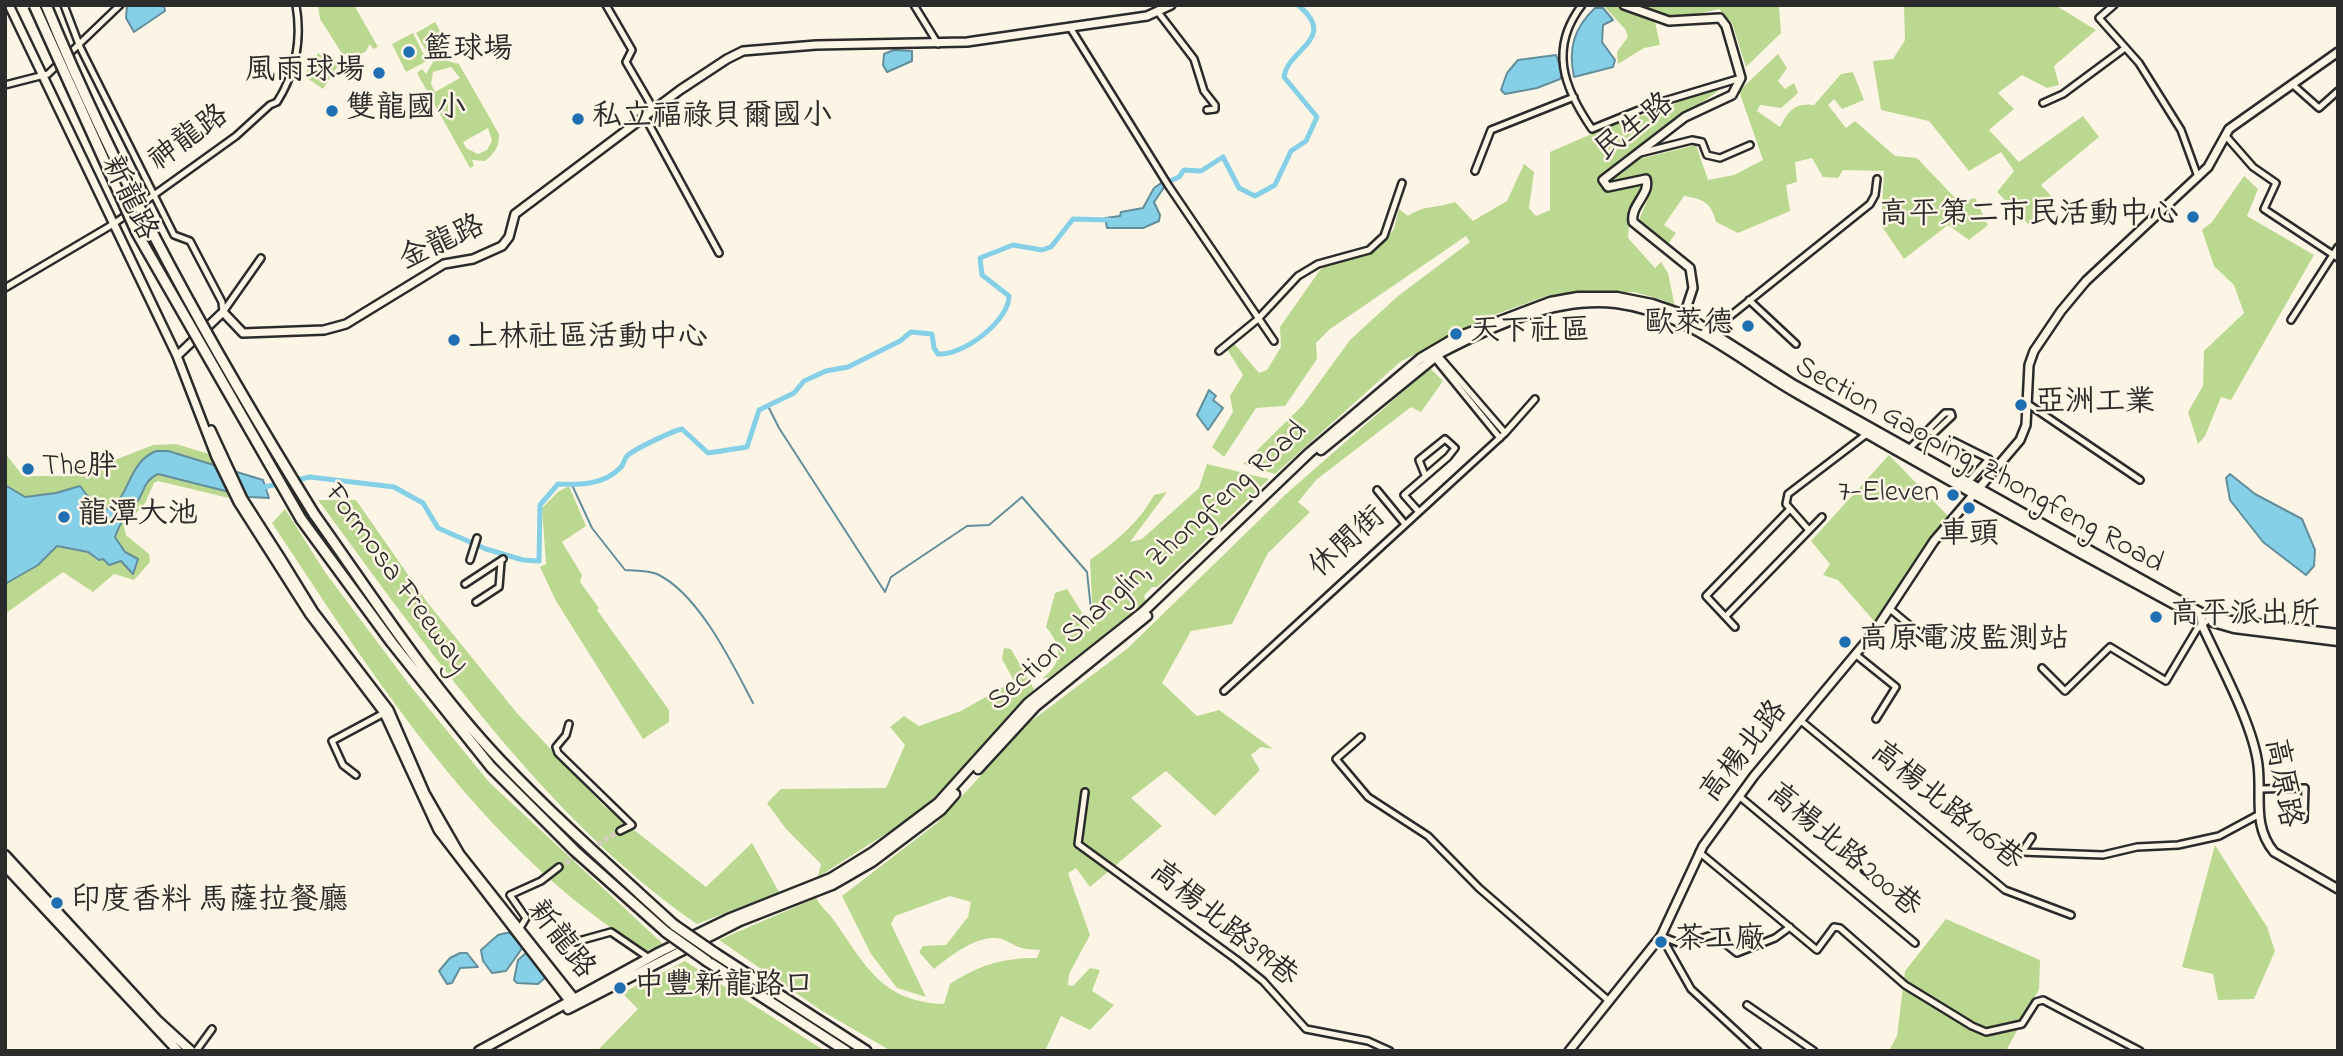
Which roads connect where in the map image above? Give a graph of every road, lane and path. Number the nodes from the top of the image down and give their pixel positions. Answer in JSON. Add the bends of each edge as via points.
{"nodes":[{"id":1,"x":9,"y":5,"type":"edge"},
{"id":2,"x":34,"y":5,"type":"edge"},
{"id":3,"x":46,"y":5,"type":"edge"},
{"id":4,"x":64,"y":5,"type":"edge"},
{"id":5,"x":120,"y":5,"type":"edge"},
{"id":6,"x":296,"y":5,"type":"edge"},
{"id":7,"x":606,"y":5,"type":"edge"},
{"id":8,"x":914,"y":5,"type":"edge"},
{"id":9,"x":1171,"y":5,"type":"edge"},
{"id":10,"x":1582,"y":5,"type":"edge"},
{"id":11,"x":1624,"y":5,"type":"edge"},
{"id":12,"x":2114,"y":5,"type":"edge"},
{"id":13,"x":1158,"y":12,"type":"junction"},
{"id":14,"x":1071,"y":29,"type":"junction"},
{"id":15,"x":938,"y":44,"type":"junction"},
{"id":16,"x":80,"y":47,"type":"junction"},
{"id":17,"x":2124,"y":48,"type":"junction"},
{"id":18,"x":2338,"y":52,"type":"edge"},
{"id":19,"x":43,"y":76,"type":"junction"},
{"id":20,"x":1741,"y":78,"type":"junction"},
{"id":21,"x":2292,"y":84,"type":"junction"},
{"id":22,"x":5,"y":85,"type":"edge"},
{"id":23,"x":2338,"y":92,"type":"edge"},
{"id":24,"x":1574,"y":97,"type":"junction"},
{"id":25,"x":2043,"y":103,"type":"dead end"},
{"id":26,"x":654,"y":110,"type":"junction"},
{"id":27,"x":1207,"y":110,"type":"dead end"},
{"id":28,"x":645,"y":117,"type":"junction"},
{"id":29,"x":2225,"y":135,"type":"junction"},
{"id":30,"x":1750,"y":145,"type":"dead end"},
{"id":31,"x":1634,"y":154,"type":"junction"},
{"id":32,"x":1475,"y":171,"type":"dead end"},
{"id":33,"x":2198,"y":177,"type":"junction"},
{"id":34,"x":1877,"y":179,"type":"dead end"},
{"id":35,"x":1402,"y":183,"type":"dead end"},
{"id":36,"x":153,"y":195,"type":"junction"},
{"id":37,"x":115,"y":223,"type":"junction"},
{"id":38,"x":2338,"y":247,"type":"edge"},
{"id":39,"x":719,"y":253,"type":"dead end"},
{"id":40,"x":2335,"y":257,"type":"edge"},
{"id":41,"x":261,"y":258,"type":"dead end"},
{"id":42,"x":5,"y":288,"type":"edge"},
{"id":43,"x":1749,"y":300,"type":"junction"},
{"id":44,"x":1650,"y":306,"type":"joint"},
{"id":45,"x":223,"y":313,"type":"junction"},
{"id":46,"x":1683,"y":318,"type":"junction"},
{"id":47,"x":1258,"y":319,"type":"junction"},
{"id":48,"x":2291,"y":320,"type":"dead end"},
{"id":49,"x":1709,"y":333,"type":"junction"},
{"id":50,"x":1273,"y":341,"type":"dead end"},
{"id":51,"x":1796,"y":344,"type":"dead end"},
{"id":52,"x":1219,"y":351,"type":"dead end"},
{"id":53,"x":1434,"y":354,"type":"junction"},
{"id":54,"x":177,"y":356,"type":"junction"},
{"id":55,"x":1535,"y":398,"type":"dead end"},
{"id":56,"x":2028,"y":404,"type":"junction"},
{"id":57,"x":1870,"y":430,"type":"junction"},
{"id":58,"x":1928,"y":430,"type":"junction"},
{"id":59,"x":1505,"y":433,"type":"junction"},
{"id":60,"x":1500,"y":438,"type":"junction"},
{"id":61,"x":1953,"y":441,"type":"dead end"},
{"id":62,"x":1909,"y":449,"type":"junction"},
{"id":63,"x":1425,"y":475,"type":"junction"},
{"id":64,"x":2140,"y":480,"type":"dead end"},
{"id":65,"x":1969,"y":481,"type":"junction"},
{"id":66,"x":1977,"y":489,"type":"junction"},
{"id":67,"x":1377,"y":490,"type":"dead end"},
{"id":68,"x":1788,"y":507,"type":"junction"},
{"id":69,"x":1419,"y":512,"type":"junction"},
{"id":70,"x":1822,"y":517,"type":"dead end"},
{"id":71,"x":1405,"y":524,"type":"junction"},
{"id":72,"x":1808,"y":529,"type":"junction"},
{"id":73,"x":477,"y":538,"type":"dead end"},
{"id":74,"x":470,"y":560,"type":"dead end"},
{"id":75,"x":465,"y":584,"type":"dead end"},
{"id":76,"x":475,"y":602,"type":"dead end"},
{"id":77,"x":1890,"y":610,"type":"junction"},
{"id":78,"x":1726,"y":616,"type":"junction"},
{"id":79,"x":2203,"y":619,"type":"junction"},
{"id":80,"x":1735,"y":627,"type":"dead end"},
{"id":81,"x":2338,"y":634,"type":"edge"},
{"id":82,"x":1925,"y":638,"type":"dead end"},
{"id":83,"x":2338,"y":641,"type":"edge"},
{"id":84,"x":1856,"y":654,"type":"junction"},
{"id":85,"x":2042,"y":668,"type":"dead end"},
{"id":86,"x":1224,"y":691,"type":"dead end"},
{"id":87,"x":386,"y":711,"type":"junction"},
{"id":88,"x":1876,"y":719,"type":"dead end"},
{"id":89,"x":1800,"y":720,"type":"junction"},
{"id":90,"x":569,"y":724,"type":"dead end"},
{"id":91,"x":1362,"y":737,"type":"dead end"},
{"id":92,"x":356,"y":775,"type":"dead end"},
{"id":93,"x":2259,"y":789,"type":"junction"},
{"id":94,"x":1085,"y":792,"type":"dead end"},
{"id":95,"x":1739,"y":796,"type":"junction"},
{"id":96,"x":2259,"y":815,"type":"junction"},
{"id":97,"x":2304,"y":819,"type":"dead end"},
{"id":98,"x":620,"y":831,"type":"dead end"},
{"id":99,"x":2032,"y":837,"type":"dead end"},
{"id":100,"x":1699,"y":852,"type":"junction"},
{"id":101,"x":5,"y":856,"type":"edge"},
{"id":102,"x":5,"y":866,"type":"edge"},
{"id":103,"x":559,"y":867,"type":"tunnel mouth"},
{"id":104,"x":2338,"y":889,"type":"edge"},
{"id":105,"x":2071,"y":915,"type":"dead end"},
{"id":106,"x":1790,"y":927,"type":"junction"},
{"id":107,"x":520,"y":928,"type":"junction"},
{"id":108,"x":670,"y":929,"type":"junction"},
{"id":109,"x":1661,"y":936,"type":"junction"},
{"id":110,"x":575,"y":942,"type":"dead end"},
{"id":111,"x":1915,"y":943,"type":"dead end"},
{"id":112,"x":649,"y":958,"type":"junction"},
{"id":113,"x":575,"y":1001,"type":"junction"},
{"id":114,"x":1609,"y":1001,"type":"junction"},
{"id":115,"x":1747,"y":1005,"type":"dead end"},
{"id":116,"x":212,"y":1029,"type":"dead end"},
{"id":117,"x":1804,"y":1044,"type":"junction"},
{"id":118,"x":178,"y":1051,"type":"edge"},
{"id":119,"x":194,"y":1051,"type":"edge"},
{"id":120,"x":479,"y":1051,"type":"edge"},
{"id":121,"x":490,"y":1051,"type":"edge"},
{"id":122,"x":846,"y":1051,"type":"edge"},
{"id":123,"x":866,"y":1051,"type":"edge"},
{"id":124,"x":1390,"y":1051,"type":"edge"},
{"id":125,"x":1569,"y":1051,"type":"edge"},
{"id":126,"x":1758,"y":1051,"type":"edge"},
{"id":127,"x":1799,"y":1051,"type":"edge"},
{"id":128,"x":1814,"y":1051,"type":"edge"},
{"id":129,"x":2140,"y":1051,"type":"edge"}],
"edges":[{"from":1,"to":19,"type":"street","name":"新龍路"},
{"from":2,"to":108,"type":"highway","name":"Formosa Freeway","bridge":true,"via":[[136,233],[301,519],[491,767],[575,850]]},
{"from":3,"to":108,"type":"highway","name":"Formosa Freeway","bridge":true,"via":[[146,224],[314,514],[413,653],[498,758]]},
{"from":4,"to":16,"type":"street","name":"新龍路"},
{"from":5,"to":16,"type":"street"},
{"from":6,"to":36,"type":"street","name":"神龍路","via":[[299,33],[294,64],[277,102]]},
{"from":7,"to":26,"type":"street","via":[[632,50],[626,62]]},
{"from":8,"to":15,"type":"street"},
{"from":9,"to":13,"type":"street","name":"金龍路"},
{"from":10,"to":24,"type":"street","via":[[1568,23],[1561,54]]},
{"from":11,"to":20,"type":"street","via":[[1669,21],[1720,18]]},
{"from":12,"to":17,"type":"street","via":[[2099,18]]},
{"from":13,"to":14,"type":"street","name":"金龍路"},
{"from":13,"to":27,"type":"street","via":[[1196,62],[1204,91],[1215,105]]},
{"from":14,"to":15,"type":"street","name":"金龍路"},
{"from":14,"to":47,"type":"street"},
{"from":15,"to":26,"type":"street","name":"金龍路","via":[[743,51]]},
{"from":16,"to":19,"type":"street"},
{"from":16,"to":36,"type":"street","name":"新龍路"},
{"from":17,"to":25,"type":"street","via":[[2063,94]]},
{"from":17,"to":33,"type":"street","via":[[2182,130]]},
{"from":18,"to":21,"type":"street"},
{"from":19,"to":22,"type":"street"},
{"from":19,"to":37,"type":"street","name":"新龍路"},
{"from":20,"to":24,"type":"street","via":[[1591,129]]},
{"from":20,"to":31,"type":"street","name":"民生路","via":[[1732,95],[1685,117]]},
{"from":21,"to":23,"type":"street","via":[[2319,108]]},
{"from":21,"to":29,"type":"street"},
{"from":24,"to":32,"type":"street","via":[[1491,130]]},
{"from":26,"to":28,"type":"street","name":"金龍路"},
{"from":28,"to":39,"type":"street"},
{"from":28,"to":45,"type":"street","name":"金龍路","via":[[515,214],[502,246],[473,259],[444,264],[346,324],[324,330],[255,334],[243,332]]},
{"from":29,"to":33,"type":"street","name":"高楊北路","via":[[2217,156]]},
{"from":29,"to":40,"type":"street","via":[[2253,167],[2276,183],[2264,209]]},
{"from":30,"to":31,"type":"street","via":[[1720,158],[1707,156],[1702,142],[1692,140]]},
{"from":31,"to":46,"type":"street","name":"民生路","via":[[1603,183],[1612,186],[1646,179],[1646,189],[1632,210],[1633,222],[1690,268],[1693,288]]},
{"from":33,"to":56,"type":"street","name":"高楊北路","via":[[2086,281],[2061,311],[2029,365]]},
{"from":34,"to":43,"type":"street","via":[[1870,204]]},
{"from":35,"to":47,"type":"street","via":[[1384,236],[1369,250],[1318,264],[1298,276]]},
{"from":36,"to":37,"type":"street","name":"神龍路"},
{"from":36,"to":45,"type":"street","name":"新龍路","via":[[174,234],[190,241],[222,302]]},
{"from":37,"to":42,"type":"street","name":"神龍路"},
{"from":37,"to":54,"type":"street","name":"新龍路"},
{"from":38,"to":40,"type":"street"},
{"from":40,"to":48,"type":"street"},
{"from":41,"to":45,"type":"street"},
{"from":43,"to":49,"type":"street"},
{"from":43,"to":51,"type":"street"},
{"from":44,"to":46,"type":"main road","name":"Section Gaoping, Zhongfeng Road"},
{"from":44,"to":53,"type":"main road","name":"Section Shanglin, Zhongfeng Road","via":[[1579,303],[1524,314]]},
{"from":45,"to":54,"type":"street"},
{"from":46,"to":49,"type":"main road","name":"Section Gaoping, Zhongfeng Road"},
{"from":47,"to":50,"type":"street"},
{"from":47,"to":52,"type":"street"},
{"from":49,"to":57,"type":"main road","name":"Section Gaoping, Zhongfeng Road","via":[[1792,390]]},
{"from":53,"to":59,"type":"street"},
{"from":53,"to":60,"type":"street"},
{"from":53,"to":112,"type":"main road","name":"Section Shanglin, Zhongfeng Road","via":[[1309,453],[1143,612],[1028,703],[938,803],[831,878],[728,919]]},
{"from":53,"to":113,"type":"main road","name":"Section Shanglin, Zhongfeng Road","via":[[1315,455],[1129,633],[1035,707],[941,810],[872,862],[832,885],[740,921]]},
{"from":54,"to":87,"type":"street","name":"新龍路","via":[[240,501]]},
{"from":55,"to":59,"type":"street","name":"休閒街"},
{"from":56,"to":64,"type":"street"},
{"from":56,"to":66,"type":"street","name":"高楊北路","via":[[2020,440]]},
{"from":57,"to":62,"type":"main road","name":"Section Gaoping, Zhongfeng Road"},
{"from":57,"to":66,"type":"main road","name":"Section Gaoping, Zhongfeng Road"},
{"from":57,"to":68,"type":"street","via":[[1792,490]]},
{"from":58,"to":58,"type":"street","via":[[1945,412],[1951,413],[1934,433]]},
{"from":58,"to":62,"type":"street"},
{"from":59,"to":60,"type":"street","name":"休閒街"},
{"from":60,"to":69,"type":"street","name":"休閒街"},
{"from":61,"to":65,"type":"street","via":[[1989,459]]},
{"from":62,"to":65,"type":"main road","name":"Section Gaoping, Zhongfeng Road"},
{"from":63,"to":63,"type":"street","via":[[1455,448],[1445,439],[1419,460]]},
{"from":63,"to":69,"type":"street","via":[[1404,495]]},
{"from":65,"to":66,"type":"main road","name":"Section Gaoping, Zhongfeng Road"},
{"from":66,"to":77,"type":"street","name":"高楊北路","via":[[1934,541]]},
{"from":66,"to":79,"type":"main road","name":"Section Gaoping, Zhongfeng Road"},
{"from":67,"to":71,"type":"street"},
{"from":68,"to":72,"type":"street"},
{"from":68,"to":78,"type":"street","via":[[1706,596]]},
{"from":69,"to":71,"type":"street","name":"休閒街"},
{"from":70,"to":72,"type":"street"},
{"from":71,"to":86,"type":"street","name":"休閒街"},
{"from":72,"to":78,"type":"street"},
{"from":73,"to":74,"type":"street"},
{"from":75,"to":76,"type":"street","via":[[502,561],[499,587]]},
{"from":77,"to":82,"type":"street"},
{"from":77,"to":84,"type":"street","name":"高楊北路"},
{"from":78,"to":80,"type":"street"},
{"from":79,"to":81,"type":"main road","name":"Section Gaoping, Zhongfeng Road"},
{"from":79,"to":83,"type":"main road","name":"Section Gaoping, Zhongfeng Road","via":[[2234,628]]},
{"from":79,"to":85,"type":"street","via":[[2166,681],[2110,647],[2065,691]]},
{"from":79,"to":93,"type":"street","name":"高原路","via":[[2253,745]]},
{"from":84,"to":88,"type":"street","via":[[1896,687]]},
{"from":84,"to":89,"type":"street","name":"高楊北路"},
{"from":87,"to":92,"type":"street","via":[[332,741],[343,765]]},
{"from":87,"to":107,"type":"street","name":"新龍路","via":[[442,826]]},
{"from":87,"to":113,"type":"street","name":"新龍路","via":[[438,830]]},
{"from":89,"to":95,"type":"street","name":"高楊北路"},
{"from":89,"to":105,"type":"street","name":"高楊北路106巷","via":[[2005,890]]},
{"from":90,"to":98,"type":"street","via":[[556,747],[558,753],[632,825]]},
{"from":91,"to":114,"type":"street","via":[[1336,760],[1368,797],[1428,836],[1479,888]]},
{"from":93,"to":96,"type":"street","name":"高原路"},
{"from":93,"to":97,"type":"street","via":[[2305,788]]},
{"from":94,"to":124,"type":"street","name":"高楊北路399巷","via":[[1077,844],[1263,981],[1306,1029],[1368,1041]]},
{"from":95,"to":100,"type":"street","name":"高楊北路"},
{"from":95,"to":111,"type":"street","name":"高楊北路200巷"},
{"from":96,"to":99,"type":"street","via":[[2219,836],[2103,855],[2022,852]]},
{"from":96,"to":104,"type":"street","name":"高原路","via":[[2261,832],[2274,852]]},
{"from":100,"to":106,"type":"street"},
{"from":100,"to":109,"type":"street","name":"高楊北路"},
{"from":101,"to":119,"type":"main road","via":[[157,1020]]},
{"from":102,"to":118,"type":"main road"},
{"from":103,"to":107,"type":"street","via":[[510,895],[526,918]]},
{"from":106,"to":109,"type":"street","via":[[1775,939],[1737,953],[1727,945],[1723,932],[1681,944]]},
{"from":106,"to":129,"type":"street","via":[[1817,950],[1834,927],[1840,928],[1905,985],[1986,1032],[2022,1024],[2036,1002],[2043,1000]]},
{"from":107,"to":113,"type":"street","name":"新龍路"},
{"from":108,"to":122,"type":"highway","name":"Formosa Freeway","bridge":true,"via":[[707,961]]},
{"from":108,"to":123,"type":"highway","name":"Formosa Freeway","bridge":true},
{"from":109,"to":114,"type":"street","name":"高楊北路"},
{"from":109,"to":126,"type":"street","via":[[1691,989]]},
{"from":110,"to":112,"type":"street","via":[[611,932]]},
{"from":112,"to":113,"type":"main road","name":"Section Shanglin, Zhongfeng Road"},
{"from":113,"to":120,"type":"main road","name":"Section Shanglin, Zhongfeng Road"},
{"from":113,"to":121,"type":"main road","name":"Section Shanglin, Zhongfeng Road"},
{"from":114,"to":125,"type":"street","name":"高楊北路"},
{"from":115,"to":117,"type":"street"},
{"from":116,"to":119,"type":"street"},
{"from":117,"to":127,"type":"street"},
{"from":117,"to":128,"type":"street"}]}
